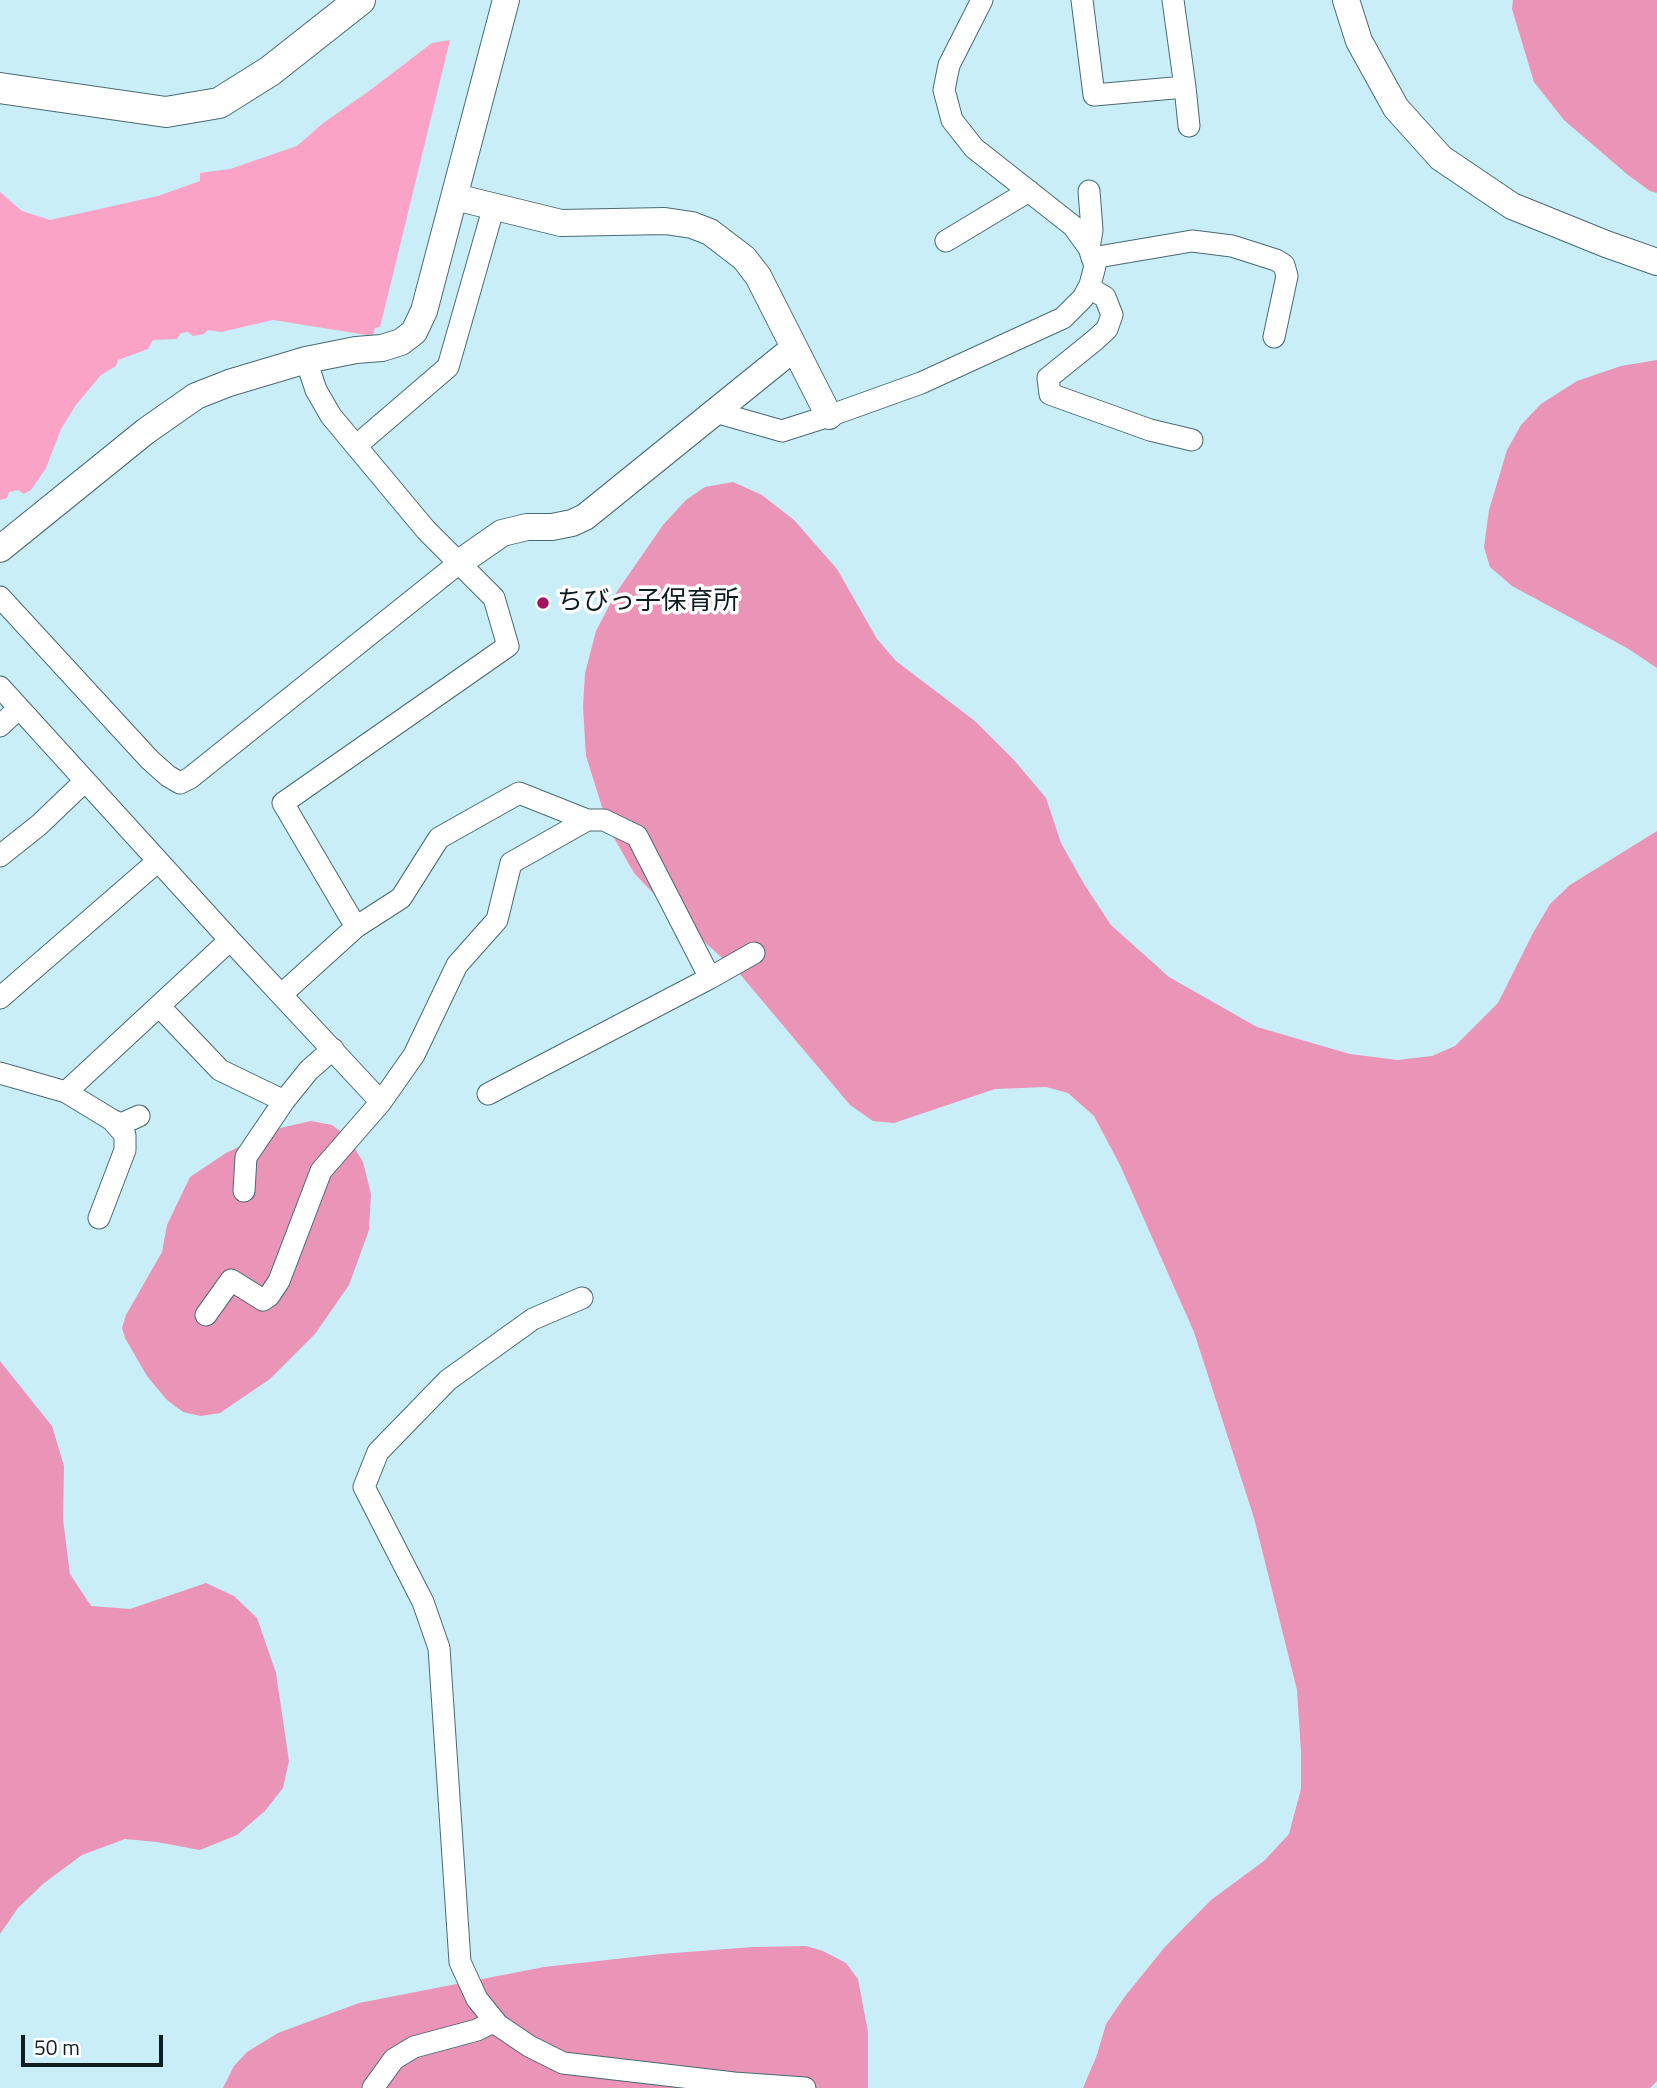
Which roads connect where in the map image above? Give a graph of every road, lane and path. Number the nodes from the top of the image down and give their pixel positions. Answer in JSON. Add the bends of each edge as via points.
{"nodes":[{"id":1,"x":360,"y":0,"type":"edge"},
{"id":2,"x":506,"y":0,"type":"edge"},
{"id":3,"x":982,"y":0,"type":"edge"},
{"id":4,"x":1082,"y":0,"type":"edge"},
{"id":5,"x":1173,"y":0,"type":"edge"},
{"id":6,"x":1346,"y":0,"type":"edge"},
{"id":7,"x":1185,"y":87,"type":"junction"},
{"id":8,"x":0,"y":89,"type":"edge"},
{"id":9,"x":1189,"y":127,"type":"dead end"},
{"id":10,"x":1029,"y":191,"type":"junction"},
{"id":11,"x":1088,"y":191,"type":"dead end"},
{"id":12,"x":454,"y":197,"type":"junction"},
{"id":13,"x":494,"y":206,"type":"junction"},
{"id":14,"x":946,"y":242,"type":"dead end"},
{"id":15,"x":1090,"y":253,"type":"junction"},
{"id":16,"x":1657,"y":262,"type":"edge"},
{"id":17,"x":1089,"y":288,"type":"junction"},
{"id":18,"x":1274,"y":337,"type":"dead end"},
{"id":19,"x":794,"y":348,"type":"junction"},
{"id":20,"x":306,"y":360,"type":"junction"},
{"id":21,"x":715,"y":412,"type":"junction"},
{"id":22,"x":830,"y":416,"type":"junction"},
{"id":23,"x":1192,"y":440,"type":"dead end"},
{"id":24,"x":356,"y":446,"type":"junction"},
{"id":25,"x":0,"y":549,"type":"edge"},
{"id":26,"x":458,"y":562,"type":"junction"},
{"id":27,"x":0,"y":597,"type":"edge"},
{"id":28,"x":0,"y":687,"type":"edge"},
{"id":29,"x":19,"y":708,"type":"junction"},
{"id":30,"x":0,"y":726,"type":"edge"},
{"id":31,"x":85,"y":781,"type":"junction"},
{"id":32,"x":587,"y":820,"type":"junction"},
{"id":33,"x":0,"y":856,"type":"edge"},
{"id":34,"x":158,"y":862,"type":"junction"},
{"id":35,"x":356,"y":927,"type":"junction"},
{"id":36,"x":230,"y":940,"type":"junction"},
{"id":37,"x":754,"y":953,"type":"dead end"},
{"id":38,"x":710,"y":978,"type":"junction"},
{"id":39,"x":282,"y":995,"type":"junction"},
{"id":40,"x":0,"y":998,"type":"edge"},
{"id":41,"x":159,"y":1006,"type":"junction"},
{"id":42,"x":333,"y":1049,"type":"junction"},
{"id":43,"x":0,"y":1073,"type":"edge"},
{"id":44,"x":66,"y":1092,"type":"junction"},
{"id":45,"x":488,"y":1094,"type":"dead end"},
{"id":46,"x":284,"y":1101,"type":"junction"},
{"id":47,"x":381,"y":1102,"type":"junction"},
{"id":48,"x":139,"y":1116,"type":"dead end"},
{"id":49,"x":112,"y":1121,"type":"junction"},
{"id":50,"x":244,"y":1191,"type":"dead end"},
{"id":51,"x":99,"y":1218,"type":"dead end"},
{"id":52,"x":582,"y":1298,"type":"dead end"},
{"id":53,"x":206,"y":1315,"type":"dead end"},
{"id":54,"x":495,"y":2021,"type":"junction"},
{"id":55,"x":373,"y":2088,"type":"edge"},
{"id":56,"x":805,"y":2088,"type":"edge"}],
"edges":[{"from":1,"to":8,"type":"main road","via":[[270,71],[219,103],[166,112]]},
{"from":2,"to":12,"type":"street"},
{"from":3,"to":10,"type":"street","via":[[949,65],[944,90],[952,120],[974,148]]},
{"from":4,"to":7,"type":"street","via":[[1094,95]]},
{"from":5,"to":7,"type":"street"},
{"from":6,"to":16,"type":"street","via":[[1359,41],[1396,108],[1441,158],[1512,206]]},
{"from":7,"to":9,"type":"street"},
{"from":10,"to":14,"type":"street"},
{"from":10,"to":15,"type":"street","via":[[1073,226]]},
{"from":11,"to":15,"type":"street"},
{"from":12,"to":13,"type":"street"},
{"from":12,"to":20,"type":"street","via":[[424,311],[414,332],[382,348]]},
{"from":13,"to":19,"type":"street","via":[[561,223],[666,221],[710,232],[744,258],[758,276]]},
{"from":13,"to":24,"type":"street","via":[[448,367]]},
{"from":15,"to":17,"type":"street","via":[[1096,266]]},
{"from":15,"to":18,"type":"street","via":[[1192,241],[1232,246],[1276,260],[1287,276]]},
{"from":17,"to":22,"type":"street","via":[[1063,318],[921,383]]},
{"from":17,"to":23,"type":"street","via":[[1105,297],[1112,315],[1107,329],[1048,378],[1050,394]]},
{"from":19,"to":21,"type":"street"},
{"from":19,"to":22,"type":"street"},
{"from":20,"to":24,"type":"street","via":[[331,416]]},
{"from":20,"to":25,"type":"street","via":[[196,396]]},
{"from":21,"to":22,"type":"street","via":[[782,431]]},
{"from":21,"to":26,"type":"street","via":[[585,517],[552,527],[502,533]]},
{"from":24,"to":26,"type":"street"},
{"from":26,"to":27,"type":"street","via":[[180,783],[150,760]]},
{"from":26,"to":35,"type":"street","via":[[494,598],[508,646],[283,803]]},
{"from":28,"to":29,"type":"street"},
{"from":29,"to":30,"type":"street"},
{"from":29,"to":31,"type":"street"},
{"from":31,"to":33,"type":"street"},
{"from":31,"to":34,"type":"street"},
{"from":32,"to":35,"type":"street","via":[[519,793],[439,838],[401,898]]},
{"from":32,"to":38,"type":"street","via":[[604,820],[636,836]]},
{"from":32,"to":47,"type":"street","via":[[511,863],[497,920],[457,965],[414,1055]]},
{"from":34,"to":36,"type":"street"},
{"from":34,"to":40,"type":"street"},
{"from":35,"to":39,"type":"street"},
{"from":36,"to":39,"type":"street"},
{"from":36,"to":41,"type":"street"},
{"from":37,"to":38,"type":"street"},
{"from":38,"to":45,"type":"street"},
{"from":39,"to":42,"type":"street"},
{"from":41,"to":44,"type":"street"},
{"from":41,"to":46,"type":"street","via":[[220,1070]]},
{"from":42,"to":46,"type":"street"},
{"from":42,"to":47,"type":"street"},
{"from":43,"to":44,"type":"street"},
{"from":44,"to":49,"type":"street"},
{"from":46,"to":50,"type":"street","via":[[246,1157]]},
{"from":47,"to":53,"type":"street","via":[[321,1171],[269,1296],[263,1300],[232,1280]]},
{"from":48,"to":49,"type":"street","via":[[121,1124]]},
{"from":49,"to":51,"type":"street","via":[[124,1135],[125,1150]]},
{"from":52,"to":54,"type":"street","via":[[533,1319],[448,1380],[378,1452],[364,1487],[423,1602],[439,1648],[460,1962],[477,1999]]},
{"from":54,"to":55,"type":"street","via":[[414,2047],[394,2059]]},
{"from":54,"to":56,"type":"street","via":[[563,2063]]}]}
